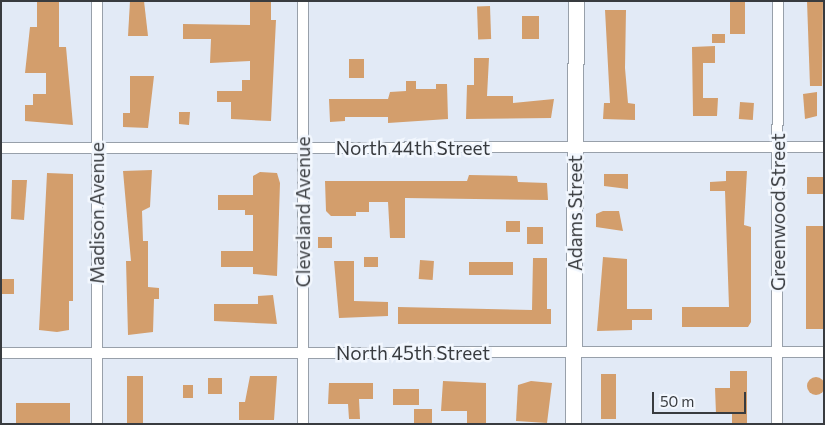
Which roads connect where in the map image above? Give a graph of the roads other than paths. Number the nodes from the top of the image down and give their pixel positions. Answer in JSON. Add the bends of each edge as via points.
{"nodes":[{"id":1,"x":97,"y":1,"type":"edge"},
{"id":2,"x":303,"y":1,"type":"edge"},
{"id":3,"x":576,"y":1,"type":"edge"},
{"id":4,"x":778,"y":1,"type":"edge"},
{"id":5,"x":778,"y":147,"type":"junction"},
{"id":6,"x":824,"y":147,"type":"edge"},
{"id":7,"x":1,"y":148,"type":"edge"},
{"id":8,"x":98,"y":148,"type":"junction"},
{"id":9,"x":303,"y":148,"type":"junction"},
{"id":10,"x":575,"y":148,"type":"junction"},
{"id":11,"x":778,"y":352,"type":"junction"},
{"id":12,"x":824,"y":352,"type":"edge"},
{"id":13,"x":1,"y":353,"type":"edge"},
{"id":14,"x":97,"y":353,"type":"junction"},
{"id":15,"x":303,"y":353,"type":"junction"},
{"id":16,"x":574,"y":353,"type":"junction"},
{"id":17,"x":97,"y":424,"type":"edge"},
{"id":18,"x":303,"y":424,"type":"edge"},
{"id":19,"x":573,"y":424,"type":"edge"},
{"id":20,"x":777,"y":424,"type":"edge"}],
"edges":[{"from":1,"to":8,"type":"street","name":"Madison Avenue"},
{"from":2,"to":9,"type":"street","name":"Cleveland Avenue"},
{"from":3,"to":10,"type":"main road","name":"Adams Street"},
{"from":4,"to":5,"type":"street","name":"Greenwood Street"},
{"from":5,"to":6,"type":"street","name":"North 44th Street"},
{"from":5,"to":10,"type":"street","name":"North 44th Street"},
{"from":5,"to":11,"type":"street","name":"Greenwood Street"},
{"from":7,"to":8,"type":"street","name":"North 44th Street"},
{"from":8,"to":9,"type":"street","name":"North 44th Street"},
{"from":8,"to":14,"type":"street","name":"Madison Avenue"},
{"from":9,"to":10,"type":"street","name":"North 44th Street"},
{"from":9,"to":15,"type":"street","name":"Cleveland Avenue"},
{"from":10,"to":16,"type":"main road","name":"Adams Street"},
{"from":11,"to":12,"type":"street","name":"North 45th Street"},
{"from":11,"to":16,"type":"street","name":"North 45th Street"},
{"from":11,"to":20,"type":"street","name":"Greenwood Street"},
{"from":13,"to":14,"type":"street","name":"North 45th Street"},
{"from":14,"to":15,"type":"street","name":"North 45th Street"},
{"from":14,"to":17,"type":"street","name":"Madison Avenue"},
{"from":15,"to":16,"type":"street","name":"North 45th Street"},
{"from":15,"to":18,"type":"street","name":"Cleveland Avenue"},
{"from":16,"to":19,"type":"main road","name":"Adams Street"}]}
